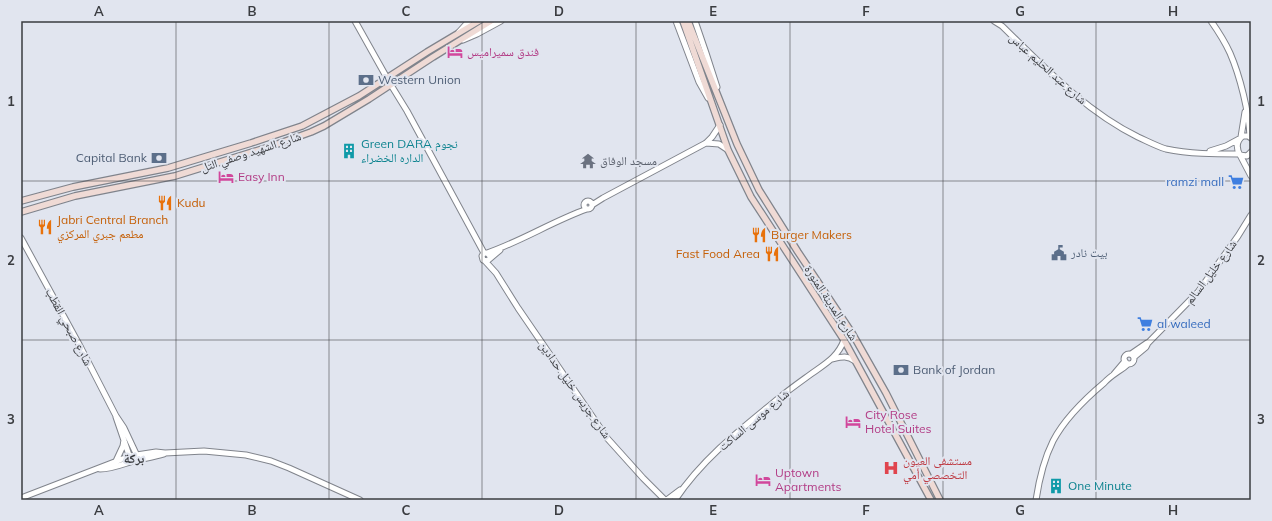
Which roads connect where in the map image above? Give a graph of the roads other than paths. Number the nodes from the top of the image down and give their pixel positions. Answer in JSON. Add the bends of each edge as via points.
{"nodes":[{"id":1,"x":355,"y":21,"type":"edge"},
{"id":2,"x":479,"y":21,"type":"edge"},
{"id":3,"x":491,"y":21,"type":"edge"},
{"id":4,"x":501,"y":21,"type":"edge"},
{"id":5,"x":676,"y":21,"type":"edge"},
{"id":6,"x":683,"y":21,"type":"edge"},
{"id":7,"x":688,"y":21,"type":"edge"},
{"id":8,"x":695,"y":21,"type":"edge"},
{"id":9,"x":994,"y":21,"type":"edge"},
{"id":10,"x":998,"y":21,"type":"edge"},
{"id":11,"x":1211,"y":21,"type":"edge"},
{"id":12,"x":1002,"y":26,"type":"junction"},
{"id":13,"x":469,"y":27,"type":"edge"},
{"id":14,"x":460,"y":40,"type":"junction"},
{"id":15,"x":387,"y":78,"type":"junction"},
{"id":16,"x":391,"y":85,"type":"junction"},
{"id":17,"x":722,"y":106,"type":"junction"},
{"id":18,"x":1245,"y":109,"type":"junction"},
{"id":19,"x":715,"y":111,"type":"junction"},
{"id":20,"x":1250,"y":121,"type":"edge"},
{"id":21,"x":720,"y":125,"type":"junction"},
{"id":22,"x":1240,"y":138,"type":"junction"},
{"id":23,"x":1251,"y":138,"type":"edge"},
{"id":24,"x":706,"y":143,"type":"junction"},
{"id":25,"x":728,"y":150,"type":"junction"},
{"id":26,"x":1251,"y":152,"type":"edge"},
{"id":27,"x":1205,"y":153,"type":"junction"},
{"id":28,"x":1240,"y":155,"type":"junction"},
{"id":29,"x":1251,"y":161,"type":"edge"},
{"id":30,"x":1251,"y":176,"type":"edge"},
{"id":31,"x":88,"y":184,"type":"junction"},
{"id":32,"x":73,"y":187,"type":"junction"},
{"id":33,"x":91,"y":192,"type":"junction"},
{"id":34,"x":75,"y":196,"type":"junction"},
{"id":35,"x":21,"y":201,"type":"edge"},
{"id":36,"x":21,"y":212,"type":"edge"},
{"id":37,"x":1251,"y":215,"type":"edge"},
{"id":38,"x":21,"y":238,"type":"edge"},
{"id":39,"x":487,"y":257,"type":"junction"},
{"id":40,"x":844,"y":340,"type":"junction"},
{"id":41,"x":1133,"y":356,"type":"junction"},
{"id":42,"x":832,"y":360,"type":"junction"},
{"id":43,"x":857,"y":362,"type":"junction"},
{"id":44,"x":1126,"y":362,"type":"junction"},
{"id":45,"x":116,"y":416,"type":"junction"},
{"id":46,"x":124,"y":439,"type":"junction"},
{"id":47,"x":138,"y":457,"type":"junction"},
{"id":48,"x":131,"y":459,"type":"junction"},
{"id":49,"x":116,"y":461,"type":"junction"},
{"id":50,"x":100,"y":469,"type":"junction"},
{"id":51,"x":684,"y":487,"type":"junction"},
{"id":52,"x":21,"y":498,"type":"edge"},
{"id":53,"x":360,"y":500,"type":"edge"},
{"id":54,"x":667,"y":500,"type":"edge"},
{"id":55,"x":675,"y":500,"type":"edge"},
{"id":56,"x":931,"y":500,"type":"edge"},
{"id":57,"x":940,"y":500,"type":"edge"},
{"id":58,"x":1036,"y":500,"type":"edge"}],
"edges":[{"from":1,"to":15,"type":"street"},
{"from":2,"to":13,"type":"main road"},
{"from":3,"to":13,"type":"main road"},
{"from":4,"to":14,"type":"street","via":[[470,38]]},
{"from":5,"to":19,"type":"street","name":"شارع المدينة المنورة","via":[[699,82]]},
{"from":6,"to":19,"type":"main road","name":"شارع المدينة المنورة"},
{"from":7,"to":17,"type":"main road","name":"شارع المدينة المنورة"},
{"from":8,"to":17,"type":"street","name":"شارع المدينة المنورة"},
{"from":9,"to":12,"type":"street","name":"شارع عبد الحليم عباس"},
{"from":10,"to":12,"type":"street","name":"شارع عبد الحليم عباس"},
{"from":11,"to":18,"type":"street","via":[[1230,53]]},
{"from":12,"to":27,"type":"street","name":"شارع عبد الحليم عباس","via":[[1070,91],[1118,126],[1161,147]]},
{"from":13,"to":14,"type":"main road","name":"شارع الشهيد وصفي التل"},
{"from":13,"to":15,"type":"main road","name":"شارع الشهيد وصفي التل"},
{"from":14,"to":16,"type":"main road","name":"شارع الشهيد وصفي التل"},
{"from":15,"to":31,"type":"main road","name":"شارع الشهيد وصفي التل","via":[[346,104],[291,130],[168,168]]},
{"from":16,"to":33,"type":"main road","name":"شارع الشهيد وصفي التل","via":[[324,126],[291,139],[175,176]]},
{"from":16,"to":39,"type":"street","name":"شارع جريس خليل حدادين"},
{"from":17,"to":57,"type":"main road","name":"شارع المدينة المنورة","via":[[759,190],[852,333],[886,393]]},
{"from":18,"to":20,"type":"street"},
{"from":18,"to":22,"type":"street"},
{"from":19,"to":21,"type":"main road","name":"شارع المدينة المنورة"},
{"from":20,"to":23,"type":"street"},
{"from":21,"to":24,"type":"street"},
{"from":21,"to":25,"type":"main road","name":"شارع المدينة المنورة"},
{"from":22,"to":23,"type":"street"},
{"from":22,"to":27,"type":"street","name":"شارع عبد الحليم عباس"},
{"from":22,"to":28,"type":"street","via":[[1237,146]]},
{"from":24,"to":25,"type":"street","via":[[719,144]]},
{"from":24,"to":39,"type":"street","via":[[603,198],[592,203],[587,201],[586,207]]},
{"from":25,"to":40,"type":"main road","name":"شارع المدينة المنورة","via":[[751,197]]},
{"from":26,"to":28,"type":"street","name":"شارع عبد الحليم عباس","via":[[1247,156]]},
{"from":26,"to":29,"type":"street"},
{"from":27,"to":28,"type":"street","name":"شارع عبد الحليم عباس"},
{"from":28,"to":30,"type":"street"},
{"from":31,"to":32,"type":"main road","name":"شارع الشهيد وصفي التل"},
{"from":31,"to":33,"type":"main road"},
{"from":32,"to":34,"type":"main road"},
{"from":32,"to":35,"type":"main road","name":"شارع الشهيد وصفي التل"},
{"from":33,"to":34,"type":"main road","name":"شارع الشهيد وصفي التل"},
{"from":34,"to":36,"type":"main road","name":"شارع الشهيد وصفي التل"},
{"from":37,"to":41,"type":"street","name":"شارع خليل السالم","via":[[1198,292]]},
{"from":38,"to":45,"type":"street","name":"شارع صبحي القطب"},
{"from":39,"to":54,"type":"street","name":"شارع جريس خليل حدادين","via":[[518,308],[607,438]]},
{"from":40,"to":42,"type":"street","name":"شارع موسى الساكت"},
{"from":40,"to":43,"type":"main road","name":"شارع المدينة المنورة"},
{"from":41,"to":44,"type":"street","via":[[1132,363]]},
{"from":41,"to":44,"type":"street","via":[[1125,356]]},
{"from":42,"to":43,"type":"street","via":[[845,356]]},
{"from":42,"to":51,"type":"street","name":"شارع موسى الساكت","via":[[781,396],[726,442]]},
{"from":43,"to":56,"type":"main road","name":"شارع المدينة المنورة"},
{"from":44,"to":58,"type":"street","via":[[1078,407],[1061,428],[1052,442]]},
{"from":45,"to":46,"type":"street","name":"شارع صبحي القطب"},
{"from":45,"to":47,"type":"street","name":"شارع صبحي القطب"},
{"from":46,"to":48,"type":"street","name":"شارع صبحي القطب"},
{"from":46,"to":49,"type":"street"},
{"from":47,"to":48,"type":"street"},
{"from":47,"to":53,"type":"street","via":[[157,457],[165,453],[210,452],[246,455],[289,468]]},
{"from":48,"to":49,"type":"street"},
{"from":48,"to":50,"type":"street","via":[[107,469]]},
{"from":49,"to":50,"type":"street"},
{"from":50,"to":52,"type":"street"},
{"from":51,"to":54,"type":"street","name":"شارع موسى الساكت"},
{"from":51,"to":55,"type":"street","name":"شارع موسى الساكت"}]}
